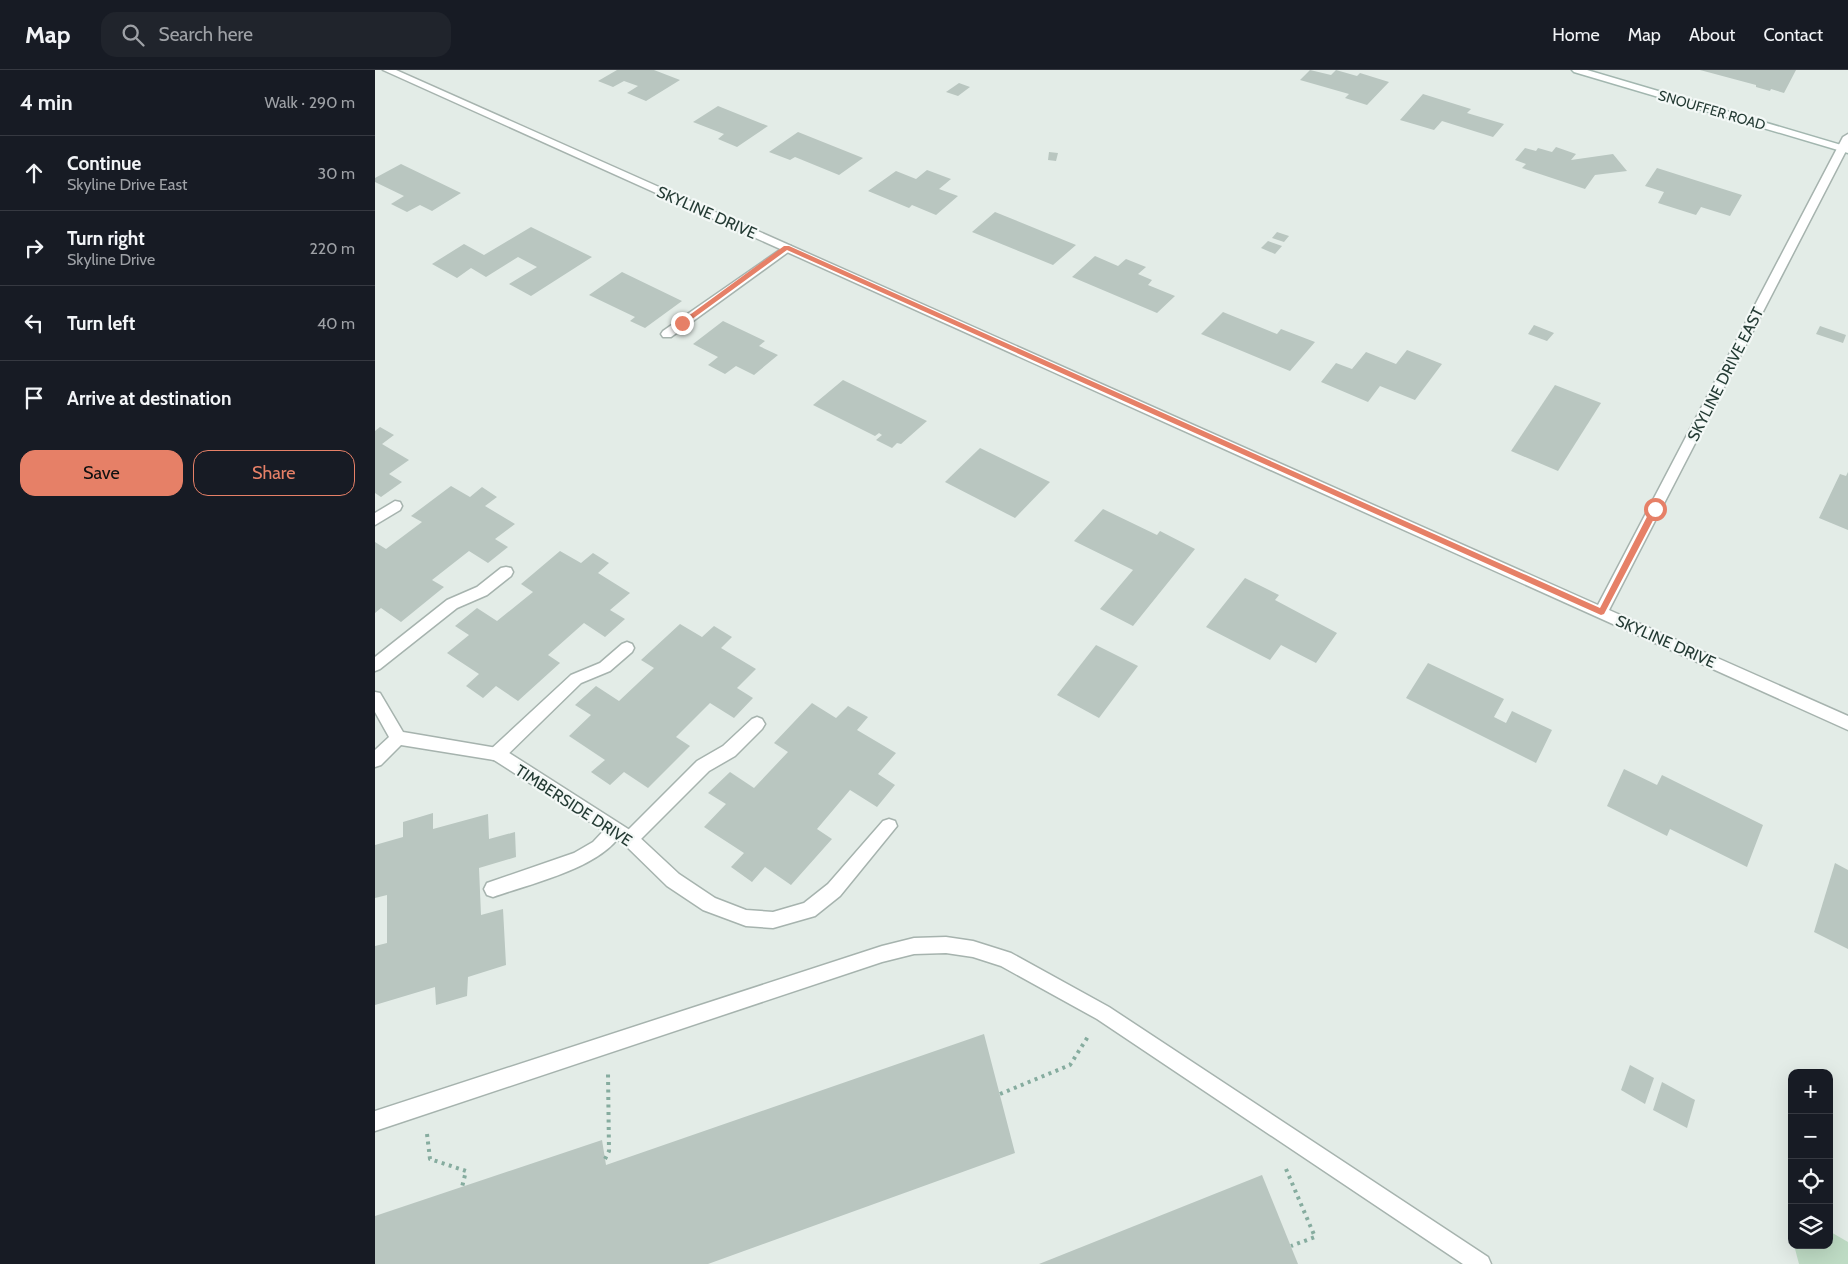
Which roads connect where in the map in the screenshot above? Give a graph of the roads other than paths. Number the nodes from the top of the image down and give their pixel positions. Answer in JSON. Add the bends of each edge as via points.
{"nodes":[{"id":1,"x":388,"y":70,"type":"edge"},
{"id":2,"x":1577,"y":70,"type":"edge"},
{"id":3,"x":1846,"y":145,"type":"edge"},
{"id":4,"x":787,"y":248,"type":"junction"},
{"id":5,"x":667,"y":334,"type":"dead end"},
{"id":6,"x":395,"y":506,"type":"dead end"},
{"id":7,"x":375,"y":520,"type":"edge"},
{"id":8,"x":506,"y":572,"type":"dead end"},
{"id":9,"x":1601,"y":612,"type":"junction"},
{"id":10,"x":627,"y":648,"type":"dead end"},
{"id":11,"x":375,"y":665,"type":"edge"},
{"id":12,"x":375,"y":698,"type":"edge"},
{"id":13,"x":1848,"y":723,"type":"edge"},
{"id":14,"x":757,"y":724,"type":"dead end"},
{"id":15,"x":398,"y":738,"type":"junction"},
{"id":16,"x":497,"y":754,"type":"junction"},
{"id":17,"x":375,"y":760,"type":"edge"},
{"id":18,"x":889,"y":826,"type":"dead end"},
{"id":19,"x":615,"y":830,"type":"junction"},
{"id":20,"x":630,"y":839,"type":"junction"},
{"id":21,"x":493,"y":889,"type":"dead end"},
{"id":22,"x":375,"y":1121,"type":"edge"},
{"id":23,"x":1481,"y":1264,"type":"edge"}],
"edges":[{"from":1,"to":4,"type":"street","name":"SKYLINE DRIVE"},
{"from":2,"to":3,"type":"street","name":"SNOUFFER ROAD"},
{"from":3,"to":9,"type":"street","name":"SKYLINE DRIVE EAST"},
{"from":4,"to":5,"type":"street"},
{"from":4,"to":9,"type":"street","name":"SKYLINE DRIVE"},
{"from":6,"to":7,"type":"street"},
{"from":8,"to":11,"type":"street","via":[[481,591],[452,604]]},
{"from":9,"to":13,"type":"street","name":"SKYLINE DRIVE"},
{"from":10,"to":16,"type":"street","via":[[605,667],[576,679]]},
{"from":12,"to":15,"type":"street"},
{"from":14,"to":20,"type":"street","via":[[729,751],[703,766]]},
{"from":15,"to":16,"type":"street","name":"TIMBERSIDE DRIVE"},
{"from":15,"to":17,"type":"street"},
{"from":16,"to":19,"type":"street","name":"TIMBERSIDE DRIVE"},
{"from":18,"to":20,"type":"street","name":"TIMBERSIDE DRIVE","via":[[834,890],[809,910],[773,920],[746,918],[709,904],[673,880]]},
{"from":19,"to":20,"type":"street","name":"TIMBERSIDE DRIVE"},
{"from":19,"to":21,"type":"street","via":[[599,847],[579,859]]},
{"from":22,"to":23,"type":"street","via":[[882,954],[914,946],[946,944],[1005,959],[1103,1013]]}]}
